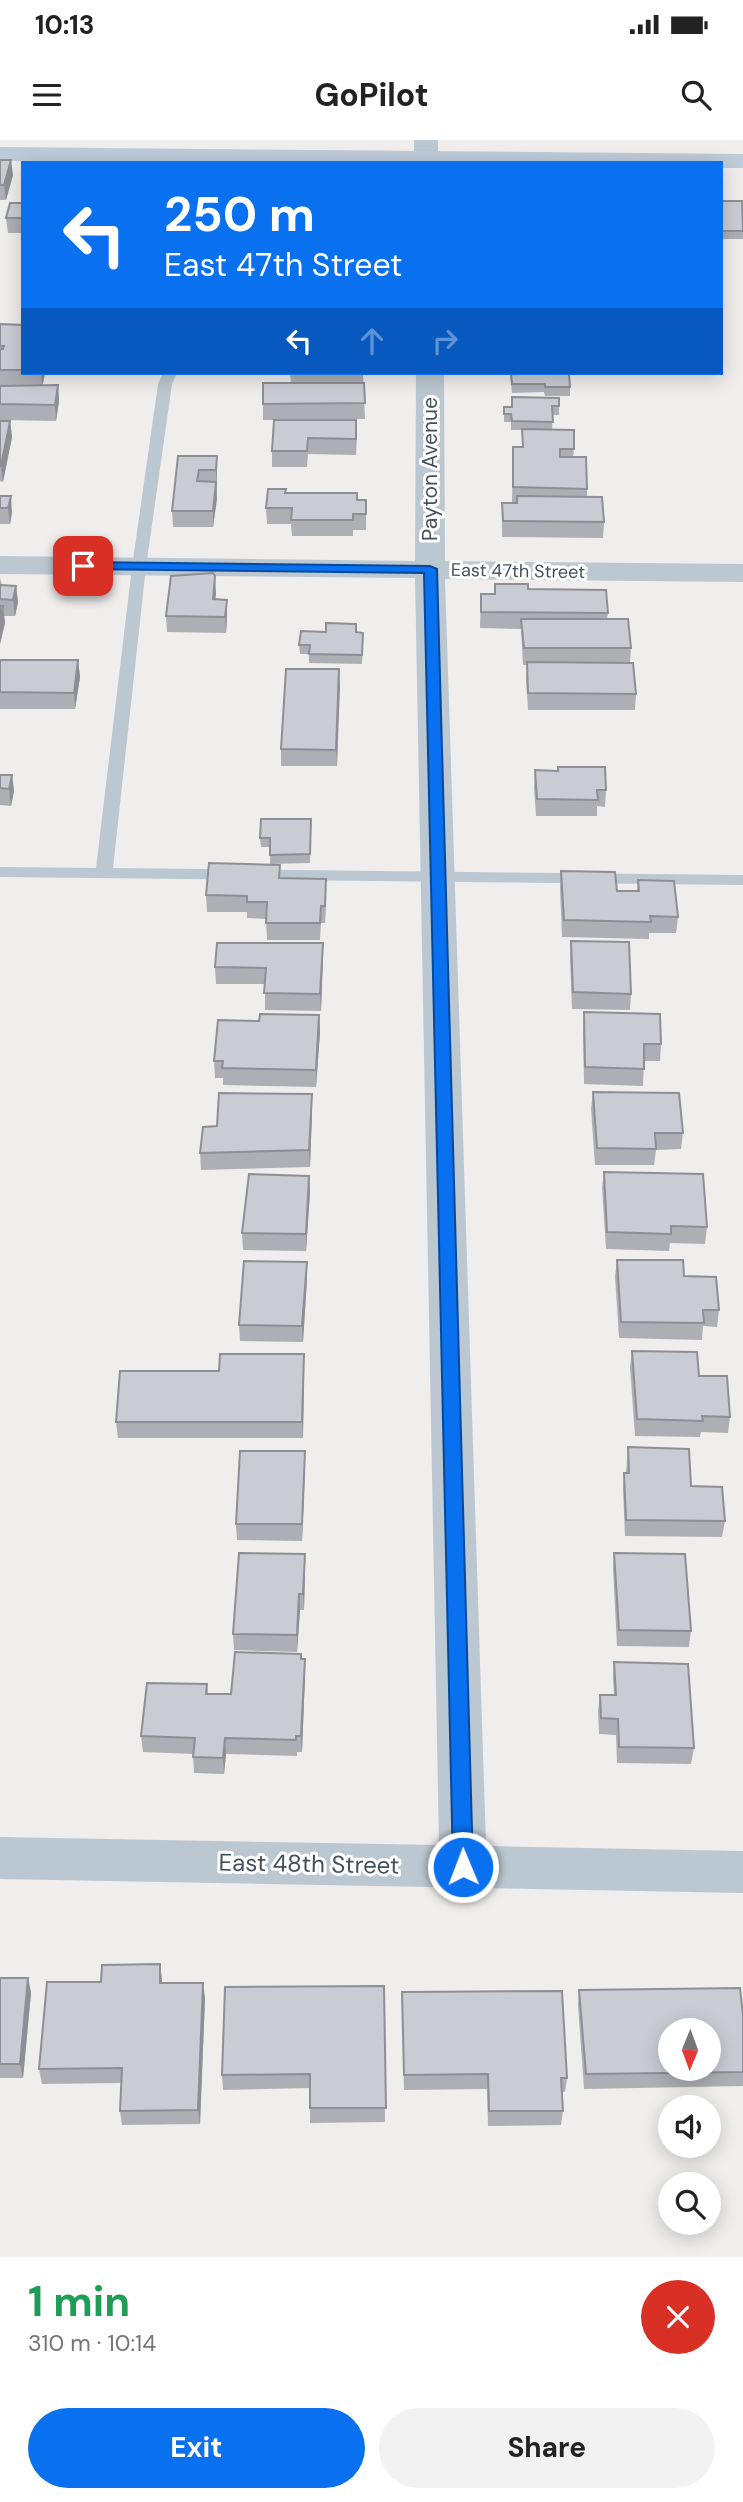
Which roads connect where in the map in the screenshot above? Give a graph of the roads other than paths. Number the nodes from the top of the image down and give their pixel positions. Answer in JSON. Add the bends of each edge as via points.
{"nodes":[{"id":1,"x":426,"y":149,"type":"edge"},
{"id":2,"x":0,"y":154,"type":"edge"},
{"id":3,"x":743,"y":161,"type":"edge"},
{"id":4,"x":169,"y":375,"type":"edge"},
{"id":5,"x":430,"y":375,"type":"edge"},
{"id":6,"x":0,"y":565,"type":"edge"},
{"id":7,"x":139,"y":567,"type":"junction"},
{"id":8,"x":430,"y":569,"type":"junction"},
{"id":9,"x":743,"y":573,"type":"edge"},
{"id":10,"x":0,"y":872,"type":"edge"},
{"id":11,"x":104,"y":873,"type":"junction"},
{"id":12,"x":438,"y":875,"type":"junction"},
{"id":13,"x":743,"y":880,"type":"edge"},
{"id":14,"x":0,"y":1858,"type":"edge"},
{"id":15,"x":463,"y":1867,"type":"junction"},
{"id":16,"x":743,"y":1872,"type":"edge"}],
"edges":[{"from":1,"to":2,"type":"street"},
{"from":1,"to":3,"type":"street"},
{"from":4,"to":7,"type":"lane"},
{"from":5,"to":8,"type":"street","name":"Payton Avenue"},
{"from":6,"to":7,"type":"street","name":"East 47th Street"},
{"from":7,"to":8,"type":"street","name":"East 47th Street"},
{"from":7,"to":11,"type":"lane"},
{"from":8,"to":9,"type":"street","name":"East 47th Street"},
{"from":8,"to":12,"type":"street","name":"Payton Avenue"},
{"from":10,"to":11,"type":"lane"},
{"from":11,"to":12,"type":"lane"},
{"from":12,"to":13,"type":"lane"},
{"from":12,"to":15,"type":"street","name":"Payton Avenue"},
{"from":14,"to":15,"type":"street","name":"East 48th Street"},
{"from":15,"to":16,"type":"street","name":"East 48th Street"}]}
